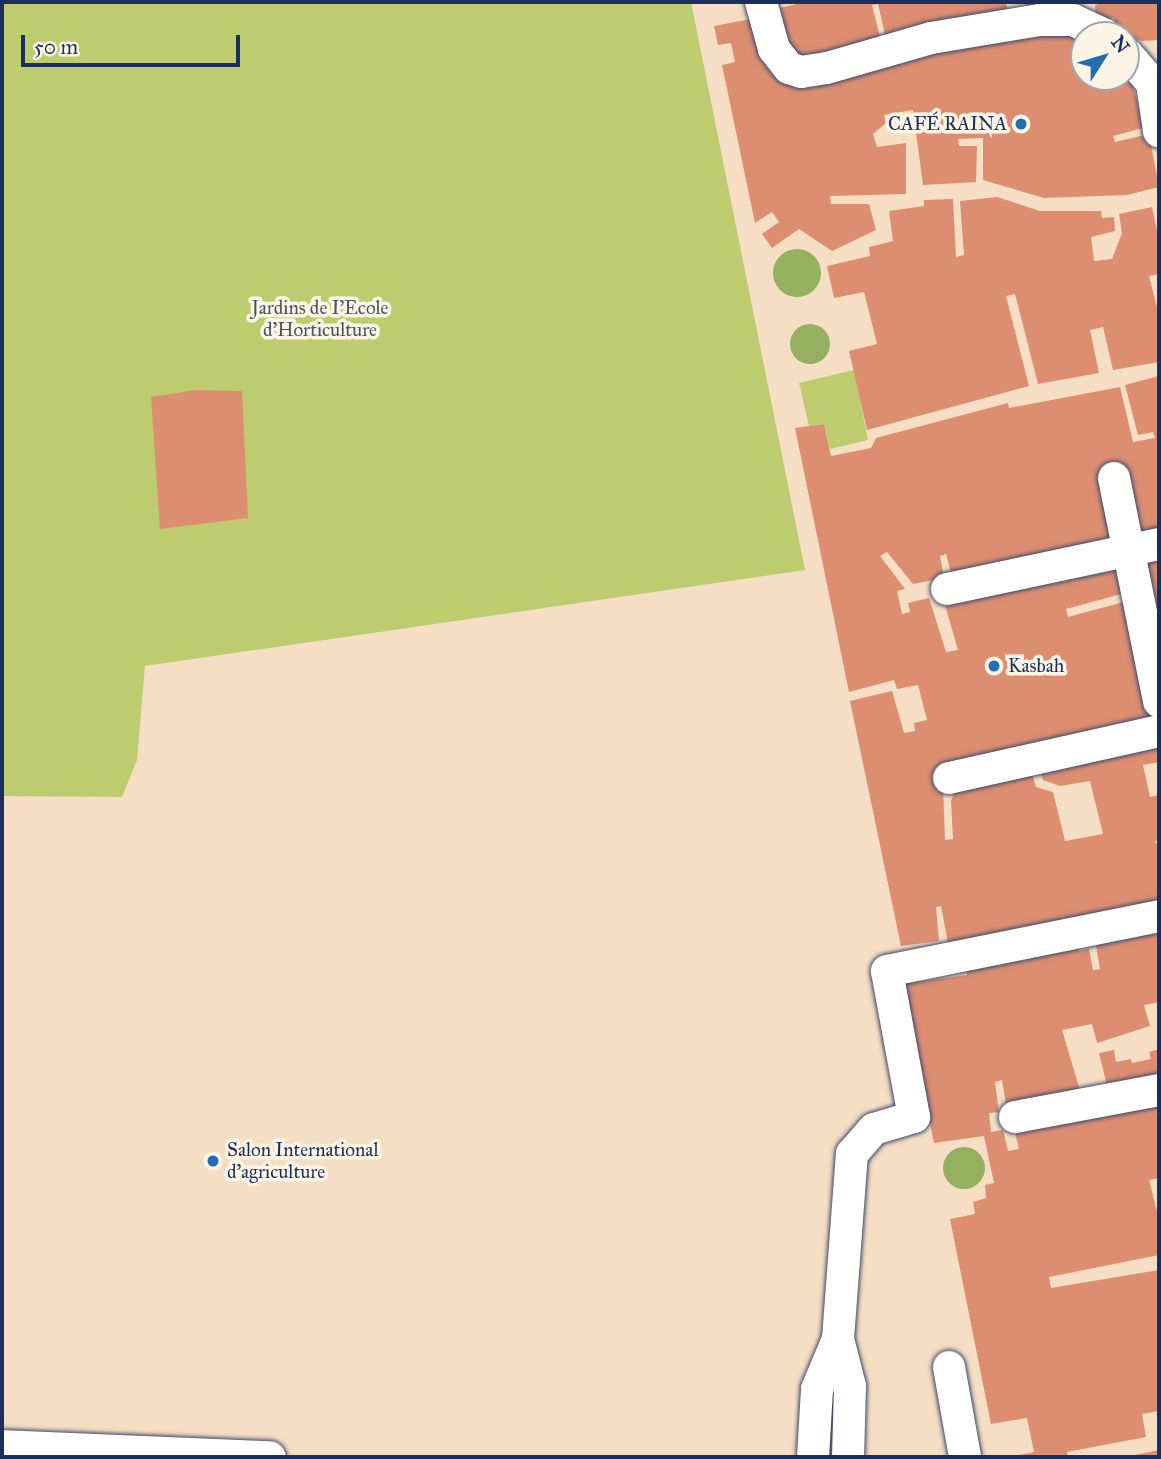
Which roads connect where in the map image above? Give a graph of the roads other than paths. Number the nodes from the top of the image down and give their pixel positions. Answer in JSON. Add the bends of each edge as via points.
{"nodes":[{"id":1,"x":761,"y":2,"type":"edge"},
{"id":2,"x":1075,"y":21,"type":"edge"},
{"id":3,"x":1140,"y":63,"type":"edge"},
{"id":4,"x":1156,"y":75,"type":"edge"},
{"id":5,"x":1159,"y":131,"type":"edge"},
{"id":6,"x":1114,"y":478,"type":"dead end"},
{"id":7,"x":1159,"y":544,"type":"edge"},
{"id":8,"x":1129,"y":551,"type":"junction"},
{"id":9,"x":947,"y":589,"type":"dead end"},
{"id":10,"x":1159,"y":702,"type":"edge"},
{"id":11,"x":1159,"y":732,"type":"edge"},
{"id":12,"x":949,"y":778,"type":"dead end"},
{"id":13,"x":1159,"y":916,"type":"edge"},
{"id":14,"x":1159,"y":1090,"type":"edge"},
{"id":15,"x":1015,"y":1116,"type":"dead end"},
{"id":16,"x":838,"y":1339,"type":"junction"},
{"id":17,"x":949,"y":1367,"type":"dead end"},
{"id":18,"x":2,"y":1446,"type":"edge"},
{"id":19,"x":270,"y":1457,"type":"edge"},
{"id":20,"x":813,"y":1457,"type":"edge"},
{"id":21,"x":848,"y":1457,"type":"edge"},
{"id":22,"x":965,"y":1457,"type":"edge"}],
"edges":[{"from":1,"to":2,"type":"street","via":[[774,49],[789,68],[800,72],[931,38],[1040,20]]},
{"from":3,"to":4,"type":"street"},
{"from":4,"to":5,"type":"street"},
{"from":6,"to":8,"type":"street"},
{"from":7,"to":8,"type":"street"},
{"from":8,"to":9,"type":"street"},
{"from":8,"to":10,"type":"street"},
{"from":11,"to":12,"type":"street"},
{"from":13,"to":16,"type":"street","via":[[887,971],[914,1118],[874,1129],[852,1154]]},
{"from":14,"to":15,"type":"street"},
{"from":16,"to":20,"type":"street","via":[[817,1389]]},
{"from":16,"to":21,"type":"street","via":[[850,1386]]},
{"from":17,"to":22,"type":"street"},
{"from":18,"to":19,"type":"street"}]}
